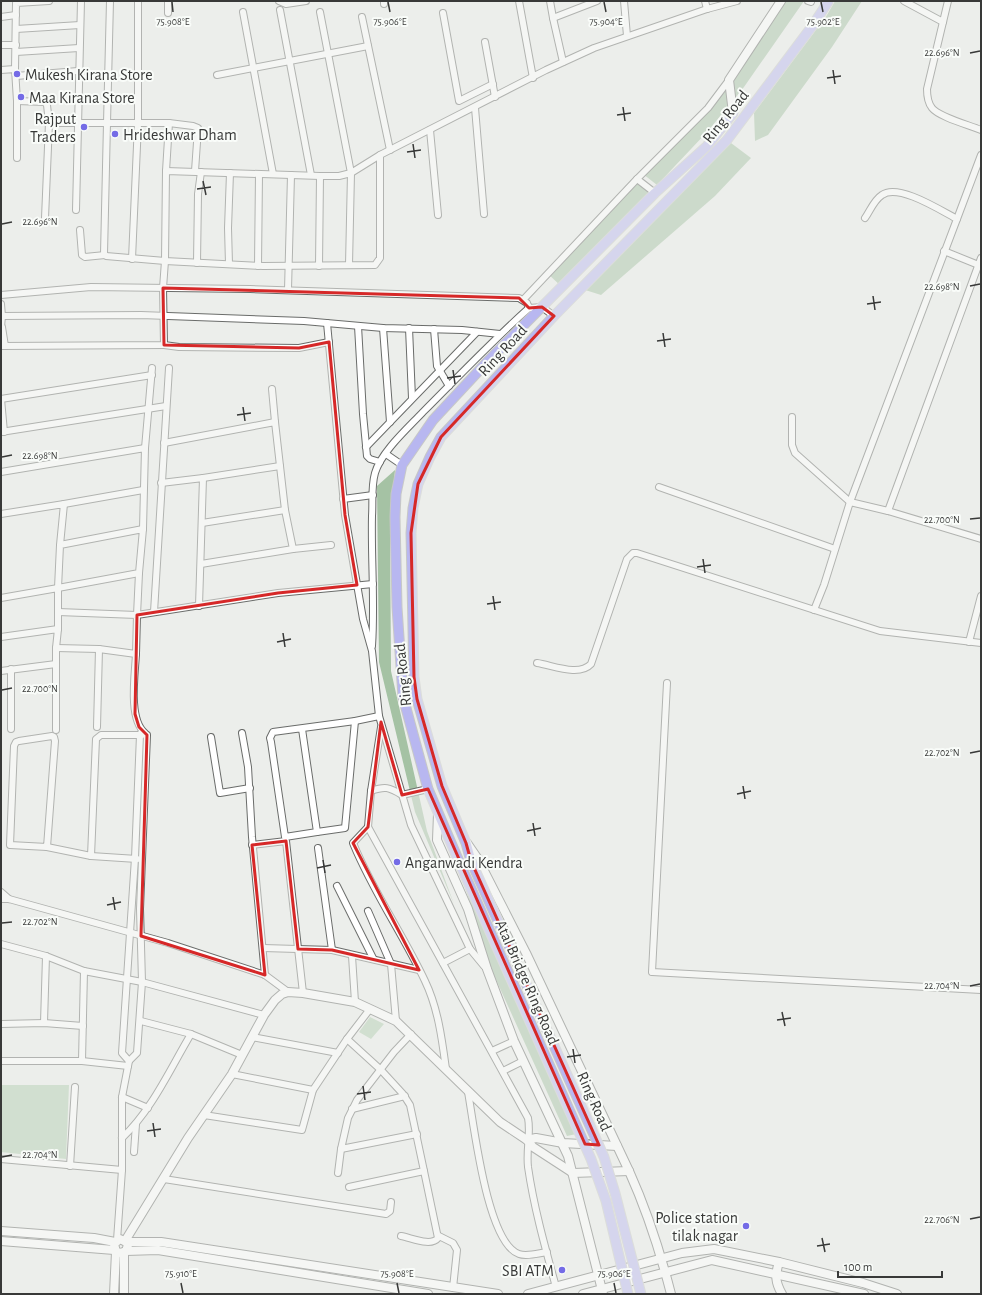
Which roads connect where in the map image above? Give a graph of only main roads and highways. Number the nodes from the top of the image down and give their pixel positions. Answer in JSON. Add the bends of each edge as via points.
{"nodes":[{"id":1,"x":830,"y":2,"type":"edge"},
{"id":2,"x":733,"y":113,"type":"road end"},
{"id":3,"x":460,"y":864,"type":"joint"},
{"id":4,"x":628,"y":1294,"type":"edge"},
{"id":5,"x":641,"y":1294,"type":"edge"}],
"edges":[{"from":1,"to":5,"type":"main road","name":"Ring Road","bridge":true,"via":[[727,140],[554,316],[441,437],[418,484],[413,508],[411,533],[414,677],[417,699],[442,786],[471,861],[604,1157],[616,1193]]},
{"from":2,"to":3,"type":"main road","name":"Ring Road","via":[[706,146],[542,307],[433,420],[402,464],[396,494],[395,517],[402,684],[409,724],[428,789]]},
{"from":3,"to":4,"type":"main road","name":"Atal Bridge Ring Road","bridge":true,"via":[[591,1159],[606,1201]]}]}
